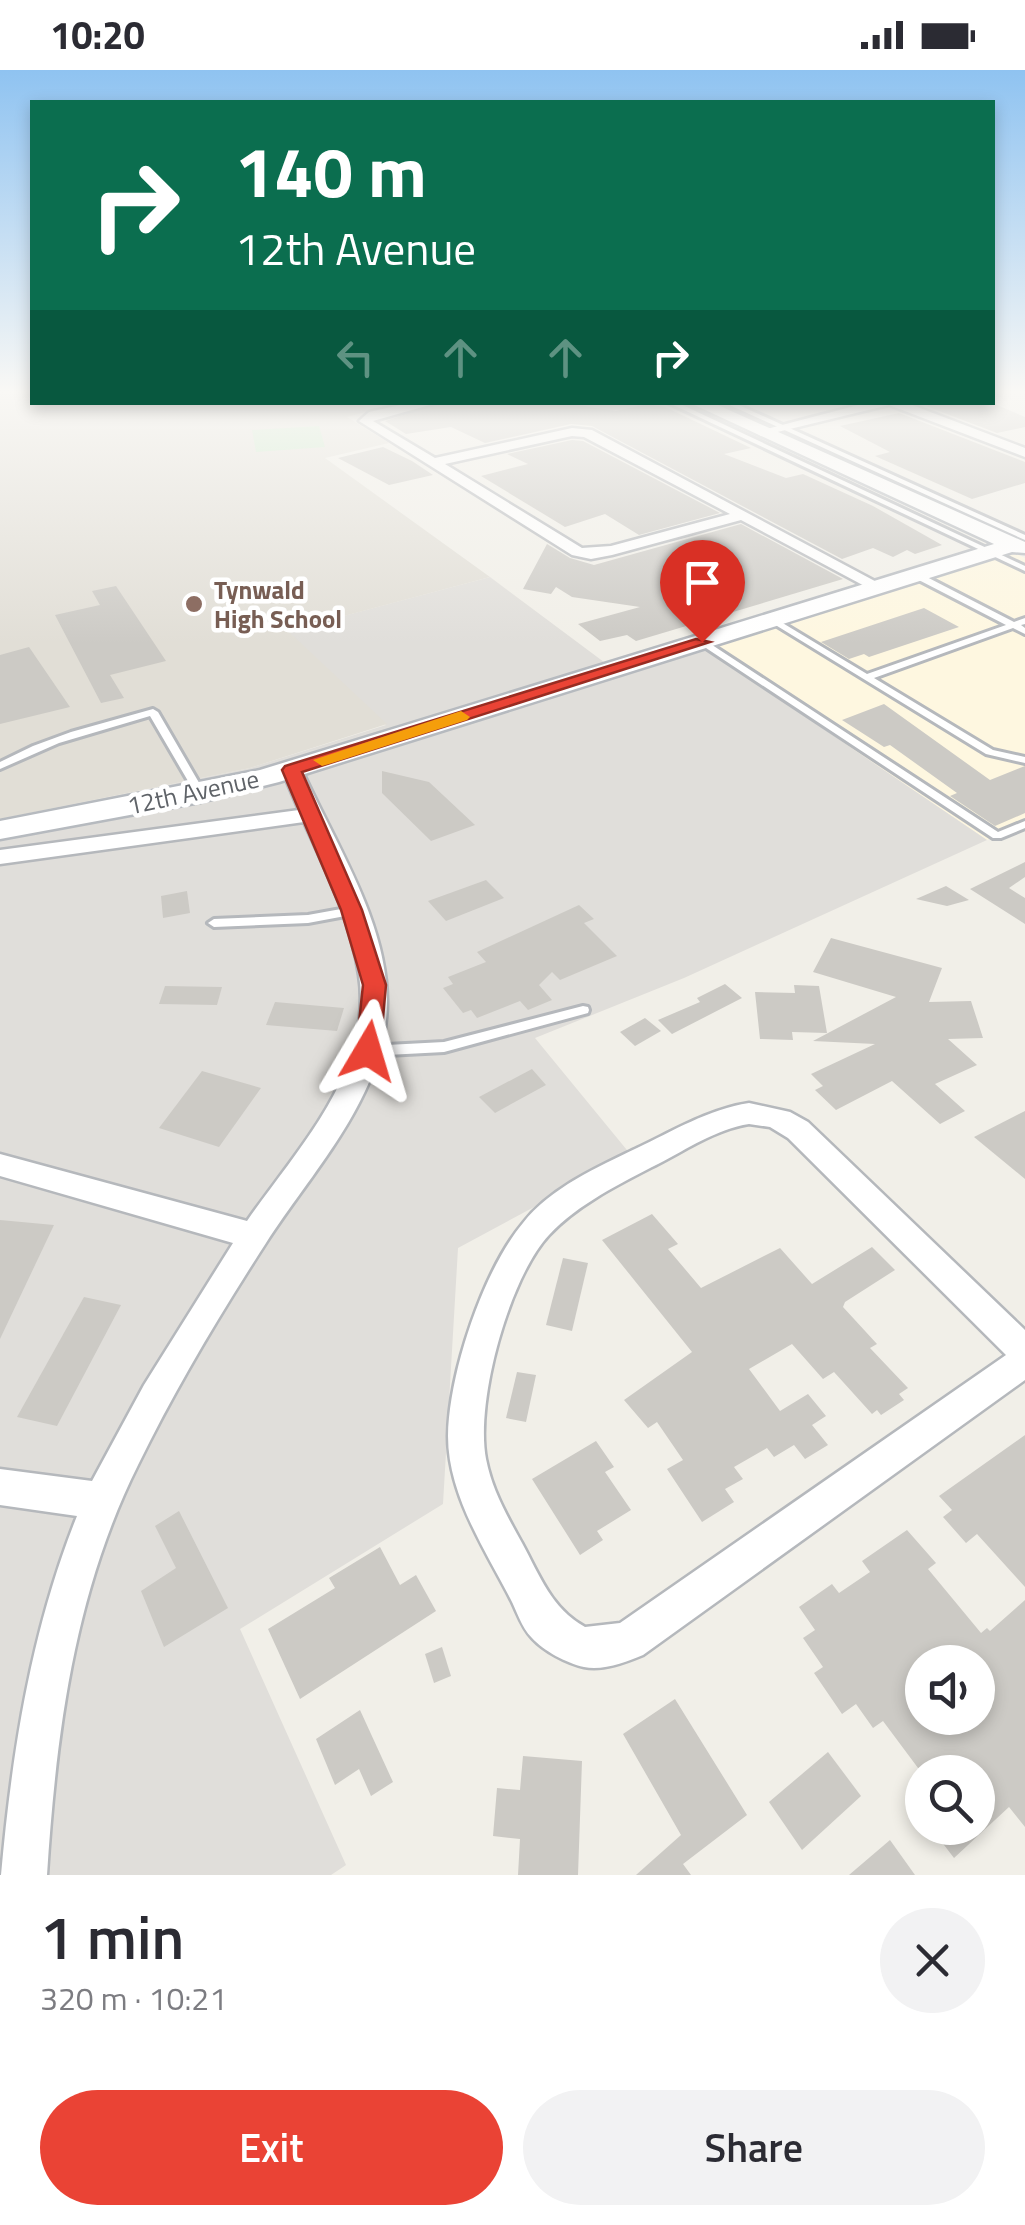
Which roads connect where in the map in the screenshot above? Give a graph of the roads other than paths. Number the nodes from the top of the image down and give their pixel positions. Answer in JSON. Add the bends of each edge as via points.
{"nodes":[{"id":1,"x":453,"y":475,"type":"edge"},
{"id":2,"x":667,"y":475,"type":"edge"},
{"id":3,"x":840,"y":475,"type":"edge"},
{"id":4,"x":862,"y":475,"type":"edge"},
{"id":5,"x":744,"y":514,"type":"junction"},
{"id":6,"x":1015,"y":551,"type":"edge"},
{"id":7,"x":916,"y":574,"type":"junction"},
{"id":8,"x":878,"y":587,"type":"junction"},
{"id":9,"x":773,"y":621,"type":"junction"},
{"id":10,"x":1025,"y":621,"type":"edge"},
{"id":11,"x":1013,"y":625,"type":"junction"},
{"id":12,"x":1025,"y":631,"type":"edge"},
{"id":13,"x":703,"y":642,"type":"junction"},
{"id":14,"x":868,"y":677,"type":"junction"},
{"id":15,"x":1025,"y":760,"type":"edge"},
{"id":16,"x":0,"y":766,"type":"edge"},
{"id":17,"x":292,"y":770,"type":"junction"},
{"id":18,"x":200,"y":793,"type":"junction"},
{"id":19,"x":310,"y":816,"type":"junction"},
{"id":20,"x":1025,"y":824,"type":"edge"},
{"id":21,"x":0,"y":830,"type":"edge"},
{"id":22,"x":0,"y":857,"type":"edge"},
{"id":23,"x":352,"y":910,"type":"junction"},
{"id":24,"x":214,"y":924,"type":"dead end"},
{"id":25,"x":583,"y":1010,"type":"dead end"},
{"id":26,"x":368,"y":1051,"type":"junction"},
{"id":27,"x":0,"y":1165,"type":"edge"},
{"id":28,"x":254,"y":1236,"type":"junction"},
{"id":29,"x":1025,"y":1352,"type":"edge"},
{"id":30,"x":1025,"y":1361,"type":"edge"},
{"id":31,"x":0,"y":1486,"type":"edge"},
{"id":32,"x":102,"y":1501,"type":"junction"},
{"id":33,"x":24,"y":1875,"type":"edge"}],
"edges":[{"from":1,"to":5,"type":"street","via":[[584,554]]},
{"from":2,"to":5,"type":"street"},
{"from":3,"to":6,"type":"lane"},
{"from":4,"to":6,"type":"street"},
{"from":5,"to":8,"type":"street"},
{"from":6,"to":7,"type":"street","name":"12th Avenue"},
{"from":7,"to":8,"type":"street","name":"12th Avenue"},
{"from":7,"to":11,"type":"lane"},
{"from":8,"to":9,"type":"street","name":"12th Avenue"},
{"from":9,"to":13,"type":"street","name":"12th Avenue"},
{"from":9,"to":14,"type":"lane"},
{"from":10,"to":11,"type":"lane"},
{"from":11,"to":12,"type":"lane"},
{"from":11,"to":14,"type":"lane"},
{"from":13,"to":17,"type":"street","name":"12th Avenue"},
{"from":13,"to":20,"type":"lane","via":[[997,836]]},
{"from":14,"to":15,"type":"lane","via":[[990,752]]},
{"from":16,"to":18,"type":"lane","via":[[77,732],[153,712]]},
{"from":17,"to":18,"type":"street","name":"12th Avenue"},
{"from":17,"to":19,"type":"street"},
{"from":18,"to":21,"type":"street","name":"12th Avenue"},
{"from":19,"to":22,"type":"street"},
{"from":19,"to":23,"type":"street"},
{"from":23,"to":24,"type":"lane"},
{"from":23,"to":26,"type":"street","via":[[374,985]]},
{"from":25,"to":26,"type":"lane","via":[[444,1046]]},
{"from":26,"to":28,"type":"street","via":[[347,1099]]},
{"from":27,"to":28,"type":"street"},
{"from":28,"to":32,"type":"street"},
{"from":29,"to":30,"type":"street","via":[[798,1130],[768,1114],[739,1112],[644,1157],[536,1228],[512,1261],[471,1388],[470,1468],[544,1622],[582,1647],[601,1648],[629,1640]]},
{"from":31,"to":32,"type":"street"},
{"from":32,"to":33,"type":"street","via":[[46,1685]]}]}
